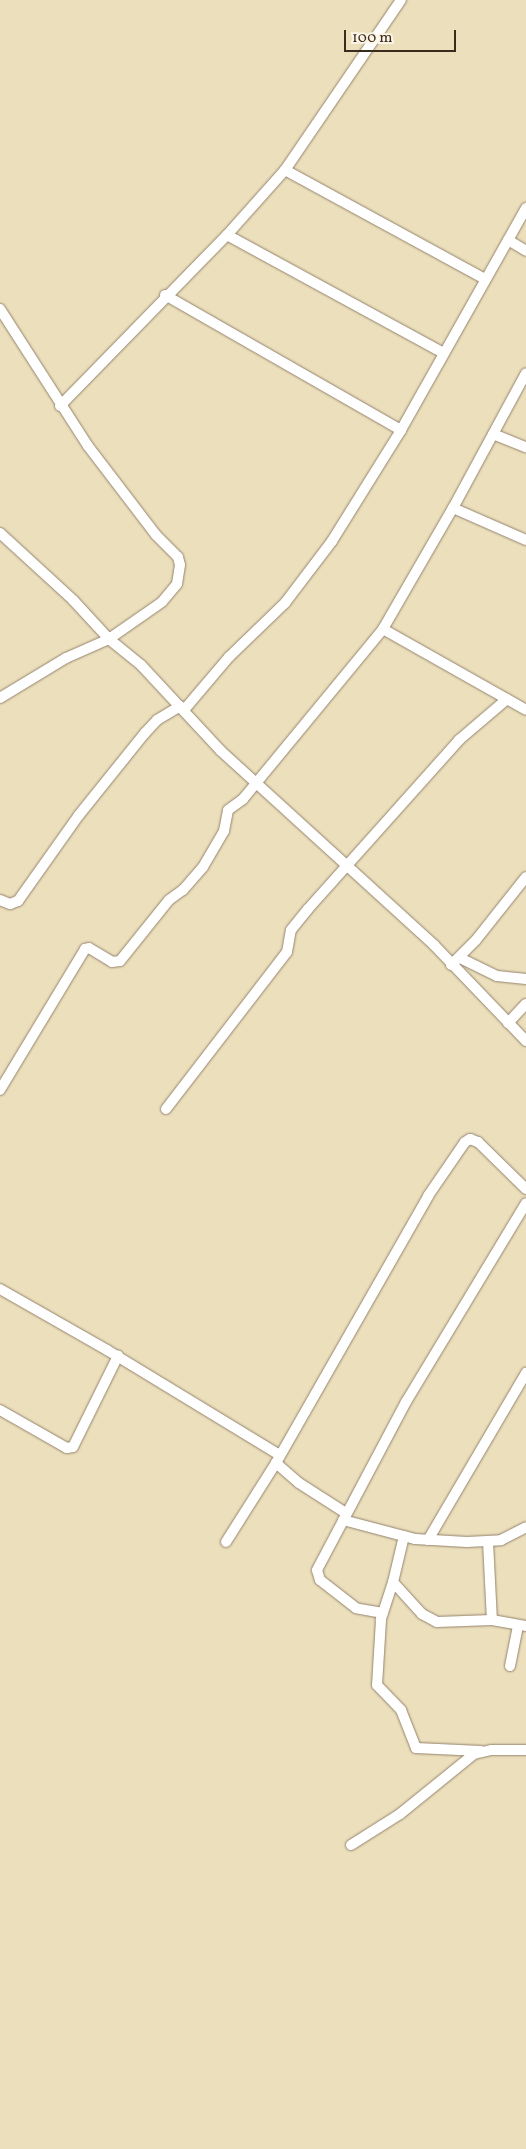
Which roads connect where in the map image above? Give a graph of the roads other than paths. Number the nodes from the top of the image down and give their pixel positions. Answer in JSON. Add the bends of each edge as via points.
{"nodes":[{"id":1,"x":401,"y":0,"type":"edge"},
{"id":2,"x":286,"y":170,"type":"junction"},
{"id":3,"x":526,"y":208,"type":"edge"},
{"id":4,"x":227,"y":235,"type":"junction"},
{"id":5,"x":508,"y":240,"type":"junction"},
{"id":6,"x":526,"y":251,"type":"edge"},
{"id":7,"x":485,"y":279,"type":"junction"},
{"id":8,"x":165,"y":295,"type":"junction"},
{"id":9,"x":0,"y":309,"type":"edge"},
{"id":10,"x":443,"y":353,"type":"junction"},
{"id":11,"x":526,"y":373,"type":"edge"},
{"id":12,"x":60,"y":406,"type":"junction"},
{"id":13,"x":400,"y":430,"type":"junction"},
{"id":14,"x":492,"y":434,"type":"junction"},
{"id":15,"x":526,"y":447,"type":"edge"},
{"id":16,"x":454,"y":508,"type":"junction"},
{"id":17,"x":0,"y":533,"type":"edge"},
{"id":18,"x":526,"y":540,"type":"edge"},
{"id":19,"x":383,"y":629,"type":"junction"},
{"id":20,"x":109,"y":639,"type":"junction"},
{"id":21,"x":0,"y":698,"type":"edge"},
{"id":22,"x":507,"y":699,"type":"junction"},
{"id":23,"x":182,"y":708,"type":"junction"},
{"id":24,"x":526,"y":710,"type":"edge"},
{"id":25,"x":256,"y":783,"type":"junction"},
{"id":26,"x":346,"y":867,"type":"junction"},
{"id":27,"x":526,"y":877,"type":"edge"},
{"id":28,"x":0,"y":900,"type":"edge"},
{"id":29,"x":460,"y":958,"type":"junction"},
{"id":30,"x":451,"y":965,"type":"junction"},
{"id":31,"x":526,"y":979,"type":"edge"},
{"id":32,"x":526,"y":1004,"type":"edge"},
{"id":33,"x":508,"y":1023,"type":"junction"},
{"id":34,"x":526,"y":1041,"type":"edge"},
{"id":35,"x":0,"y":1090,"type":"edge"},
{"id":36,"x":166,"y":1109,"type":"dead end"},
{"id":37,"x":526,"y":1189,"type":"edge"},
{"id":38,"x":526,"y":1203,"type":"edge"},
{"id":39,"x":0,"y":1289,"type":"edge"},
{"id":40,"x":118,"y":1356,"type":"junction"},
{"id":41,"x":526,"y":1373,"type":"edge"},
{"id":42,"x":0,"y":1410,"type":"edge"},
{"id":43,"x":278,"y":1459,"type":"junction"},
{"id":44,"x":344,"y":1516,"type":"junction"},
{"id":45,"x":526,"y":1527,"type":"edge"},
{"id":46,"x":404,"y":1536,"type":"junction"},
{"id":47,"x":428,"y":1540,"type":"junction"},
{"id":48,"x":226,"y":1542,"type":"dead end"},
{"id":49,"x":488,"y":1542,"type":"junction"},
{"id":50,"x":393,"y":1582,"type":"junction"},
{"id":51,"x":383,"y":1613,"type":"junction"},
{"id":52,"x":492,"y":1620,"type":"junction"},
{"id":53,"x":522,"y":1626,"type":"edge"},
{"id":54,"x":510,"y":1666,"type":"dead end"},
{"id":55,"x":526,"y":1750,"type":"edge"},
{"id":56,"x":481,"y":1751,"type":"junction"},
{"id":57,"x":351,"y":1845,"type":"dead end"}],
"edges":[{"from":1,"to":2,"type":"street"},
{"from":2,"to":4,"type":"street"},
{"from":2,"to":7,"type":"street"},
{"from":3,"to":5,"type":"street"},
{"from":4,"to":8,"type":"street"},
{"from":4,"to":10,"type":"street"},
{"from":5,"to":6,"type":"street"},
{"from":5,"to":7,"type":"street"},
{"from":7,"to":10,"type":"street"},
{"from":8,"to":12,"type":"street"},
{"from":8,"to":13,"type":"street"},
{"from":9,"to":12,"type":"street"},
{"from":10,"to":13,"type":"street"},
{"from":11,"to":14,"type":"street"},
{"from":12,"to":20,"type":"street","via":[[156,535],[178,557],[180,565],[172,593]]},
{"from":13,"to":23,"type":"street","via":[[332,542],[304,579],[285,603],[228,657]]},
{"from":14,"to":15,"type":"street"},
{"from":14,"to":16,"type":"street"},
{"from":16,"to":18,"type":"street"},
{"from":16,"to":19,"type":"street"},
{"from":17,"to":20,"type":"street","via":[[73,600]]},
{"from":19,"to":22,"type":"street"},
{"from":19,"to":25,"type":"street"},
{"from":20,"to":21,"type":"street","via":[[66,658]]},
{"from":20,"to":23,"type":"street","via":[[141,665]]},
{"from":22,"to":24,"type":"street"},
{"from":22,"to":26,"type":"street","via":[[458,740]]},
{"from":23,"to":25,"type":"street"},
{"from":23,"to":28,"type":"street","via":[[157,720],[145,733],[79,815],[18,901],[10,904]]},
{"from":25,"to":26,"type":"street"},
{"from":25,"to":35,"type":"street","via":[[228,810],[224,831],[203,867],[183,890],[169,900],[120,961],[112,962],[86,948]]},
{"from":26,"to":30,"type":"street","via":[[434,945]]},
{"from":26,"to":36,"type":"street","via":[[291,930],[287,952]]},
{"from":27,"to":29,"type":"street"},
{"from":29,"to":30,"type":"street"},
{"from":29,"to":31,"type":"street","via":[[497,976]]},
{"from":30,"to":33,"type":"street"},
{"from":32,"to":33,"type":"street"},
{"from":33,"to":34,"type":"street"},
{"from":37,"to":43,"type":"street","via":[[478,1142],[470,1139],[466,1142],[428,1196]]},
{"from":38,"to":44,"type":"street","via":[[406,1402]]},
{"from":39,"to":40,"type":"street"},
{"from":40,"to":42,"type":"street","via":[[73,1447],[67,1448]]},
{"from":40,"to":43,"type":"street"},
{"from":41,"to":47,"type":"street"},
{"from":43,"to":44,"type":"street","via":[[306,1488]]},
{"from":43,"to":48,"type":"street"},
{"from":44,"to":46,"type":"street"},
{"from":44,"to":51,"type":"street","via":[[317,1570],[318,1577],[356,1608]]},
{"from":45,"to":49,"type":"street","via":[[501,1540]]},
{"from":46,"to":47,"type":"street"},
{"from":46,"to":50,"type":"street"},
{"from":47,"to":49,"type":"street"},
{"from":49,"to":52,"type":"street"},
{"from":50,"to":51,"type":"street"},
{"from":50,"to":52,"type":"street","via":[[415,1609],[431,1620]]},
{"from":51,"to":56,"type":"street","via":[[376,1681],[379,1689],[404,1714],[414,1745],[423,1750]]},
{"from":52,"to":53,"type":"street"},
{"from":53,"to":54,"type":"street"},
{"from":55,"to":56,"type":"street"},
{"from":56,"to":57,"type":"street","via":[[462,1762],[400,1814]]}]}
